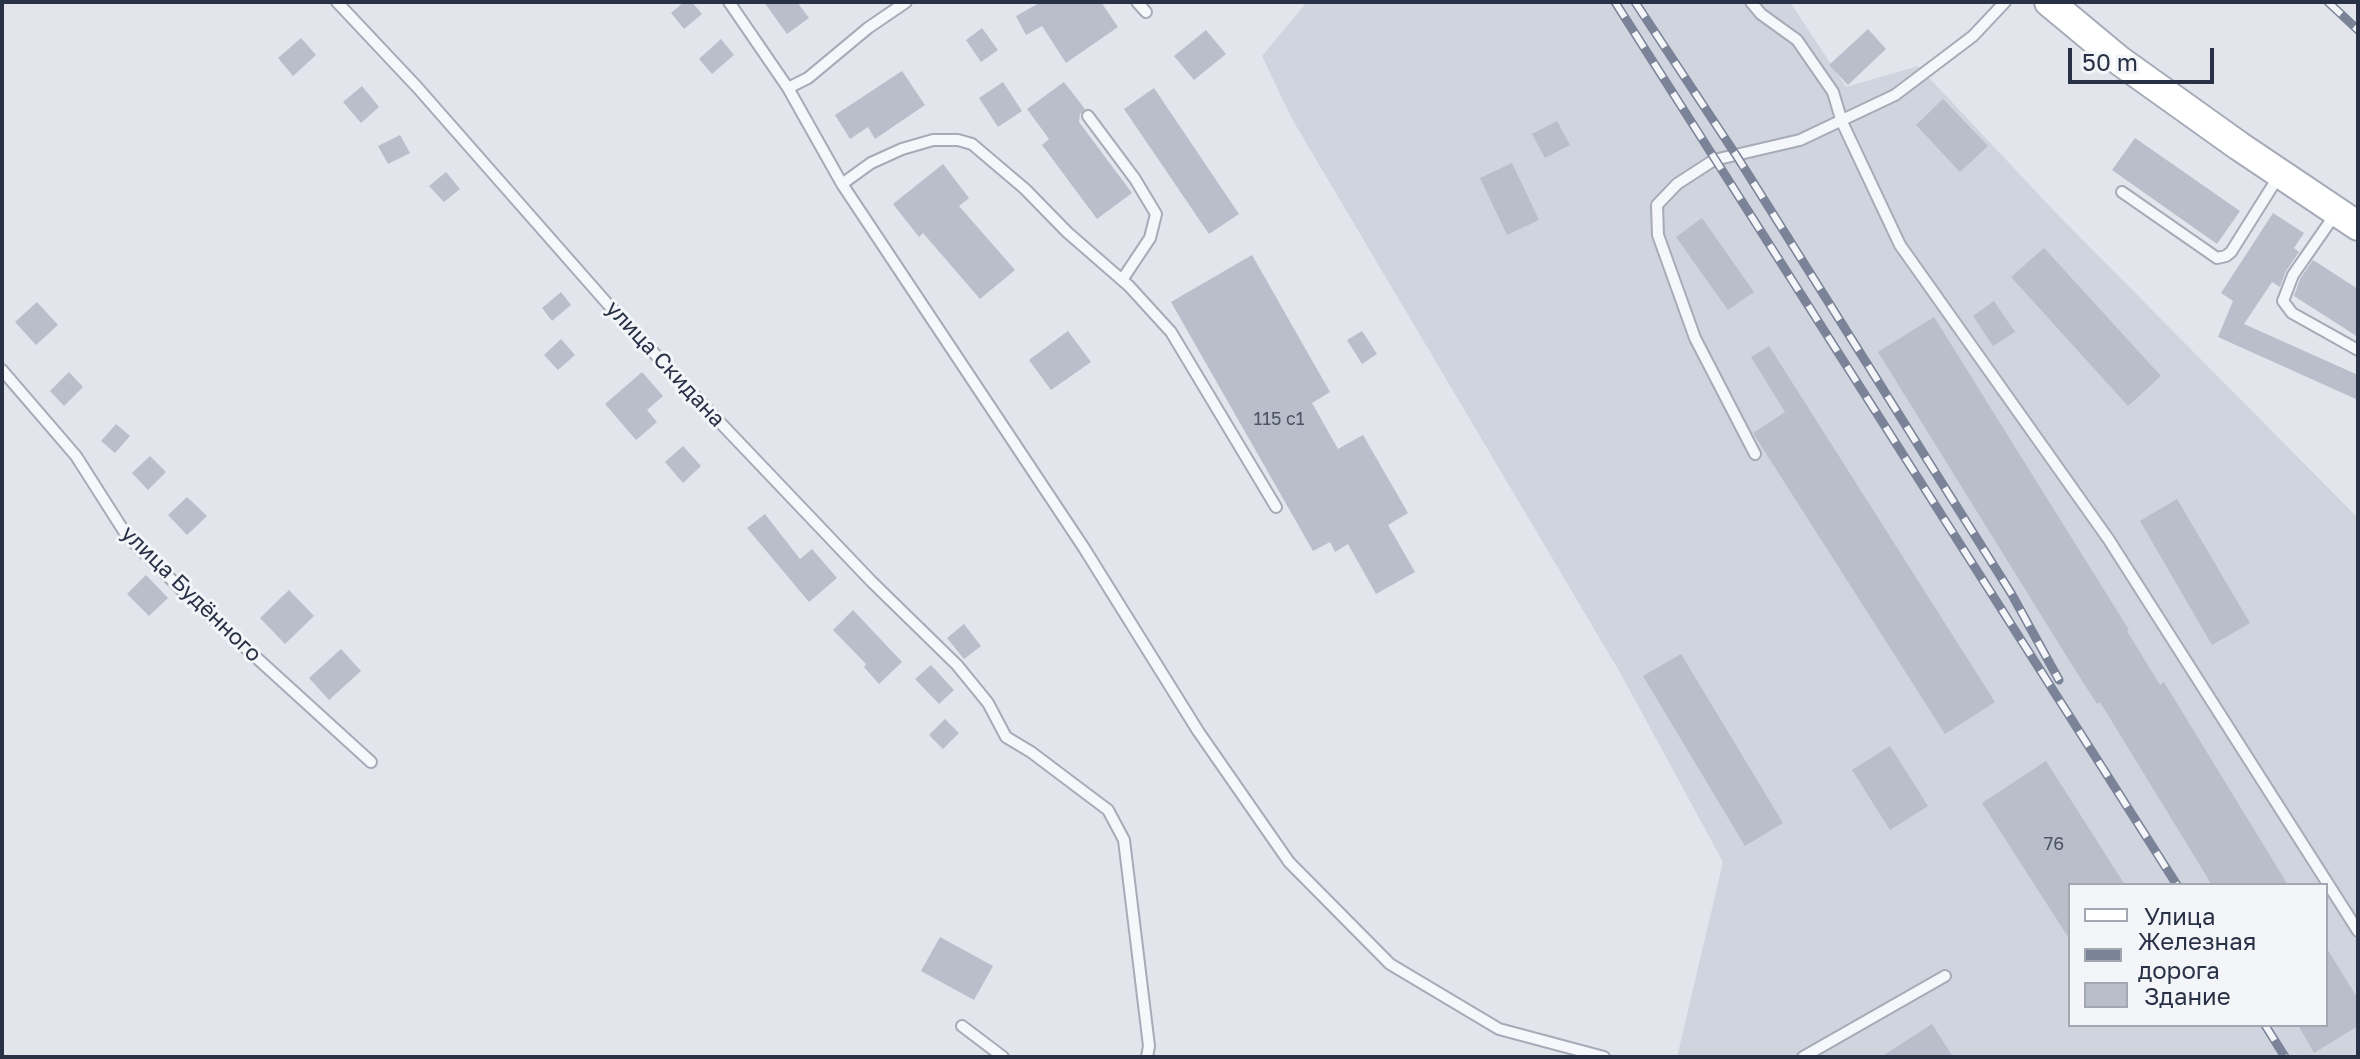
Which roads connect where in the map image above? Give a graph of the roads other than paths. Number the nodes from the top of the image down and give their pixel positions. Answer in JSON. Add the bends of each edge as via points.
{"nodes":[{"id":1,"x":337,"y":2,"type":"edge"},
{"id":2,"x":729,"y":2,"type":"edge"},
{"id":3,"x":906,"y":2,"type":"edge"},
{"id":4,"x":1137,"y":2,"type":"edge"},
{"id":5,"x":1751,"y":2,"type":"edge"},
{"id":6,"x":2005,"y":2,"type":"edge"},
{"id":7,"x":2049,"y":2,"type":"edge"},
{"id":8,"x":1146,"y":12,"type":"dead end"},
{"id":9,"x":788,"y":88,"type":"junction"},
{"id":10,"x":1088,"y":116,"type":"dead end"},
{"id":11,"x":1842,"y":122,"type":"junction"},
{"id":12,"x":2281,"y":173,"type":"junction"},
{"id":13,"x":842,"y":184,"type":"junction"},
{"id":14,"x":2122,"y":192,"type":"dead end"},
{"id":15,"x":2347,"y":218,"type":"edge"},
{"id":16,"x":1122,"y":280,"type":"junction"},
{"id":17,"x":2358,"y":350,"type":"edge"},
{"id":18,"x":2,"y":370,"type":"edge"},
{"id":19,"x":1755,"y":454,"type":"dead end"},
{"id":20,"x":1276,"y":507,"type":"dead end"},
{"id":21,"x":371,"y":762,"type":"dead end"},
{"id":22,"x":2327,"y":883,"type":"edge"},
{"id":23,"x":2328,"y":884,"type":"edge"},
{"id":24,"x":2358,"y":931,"type":"edge"},
{"id":25,"x":1945,"y":976,"type":"dead end"},
{"id":26,"x":962,"y":1026,"type":"dead end"},
{"id":27,"x":1003,"y":1057,"type":"edge"},
{"id":28,"x":1147,"y":1057,"type":"edge"},
{"id":29,"x":1604,"y":1057,"type":"edge"},
{"id":30,"x":1803,"y":1057,"type":"edge"}],
"edges":[{"from":1,"to":28,"type":"lane","name":"улица Скидана","via":[[613,310],[957,665],[988,703],[1006,737],[1108,810],[1124,840]]},
{"from":2,"to":9,"type":"lane"},
{"from":3,"to":9,"type":"lane"},
{"from":4,"to":8,"type":"lane"},
{"from":5,"to":11,"type":"lane","via":[[1797,40],[1833,92]]},
{"from":6,"to":11,"type":"lane","via":[[1973,36],[1895,95]]},
{"from":7,"to":12,"type":"street","via":[[2120,61]]},
{"from":9,"to":13,"type":"lane"},
{"from":10,"to":16,"type":"lane","via":[[1156,214],[1150,238]]},
{"from":11,"to":19,"type":"lane","via":[[1800,140],[1714,160],[1677,184],[1657,205],[1658,235],[1695,338]]},
{"from":11,"to":22,"type":"lane","via":[[1900,245],[2109,540]]},
{"from":12,"to":14,"type":"lane","via":[[2231,252],[2217,258]]},
{"from":12,"to":15,"type":"street"},
{"from":13,"to":16,"type":"lane","via":[[902,149],[933,140],[972,144]]},
{"from":13,"to":29,"type":"lane","via":[[1289,862],[1390,964],[1499,1029]]},
{"from":15,"to":17,"type":"lane","via":[[2293,275],[2283,301],[2292,313]]},
{"from":16,"to":20,"type":"lane","via":[[1171,332]]},
{"from":18,"to":21,"type":"lane","name":"улица Будённого","via":[[76,456],[127,536]]},
{"from":23,"to":24,"type":"lane"},
{"from":25,"to":30,"type":"lane"},
{"from":26,"to":27,"type":"lane"}]}
